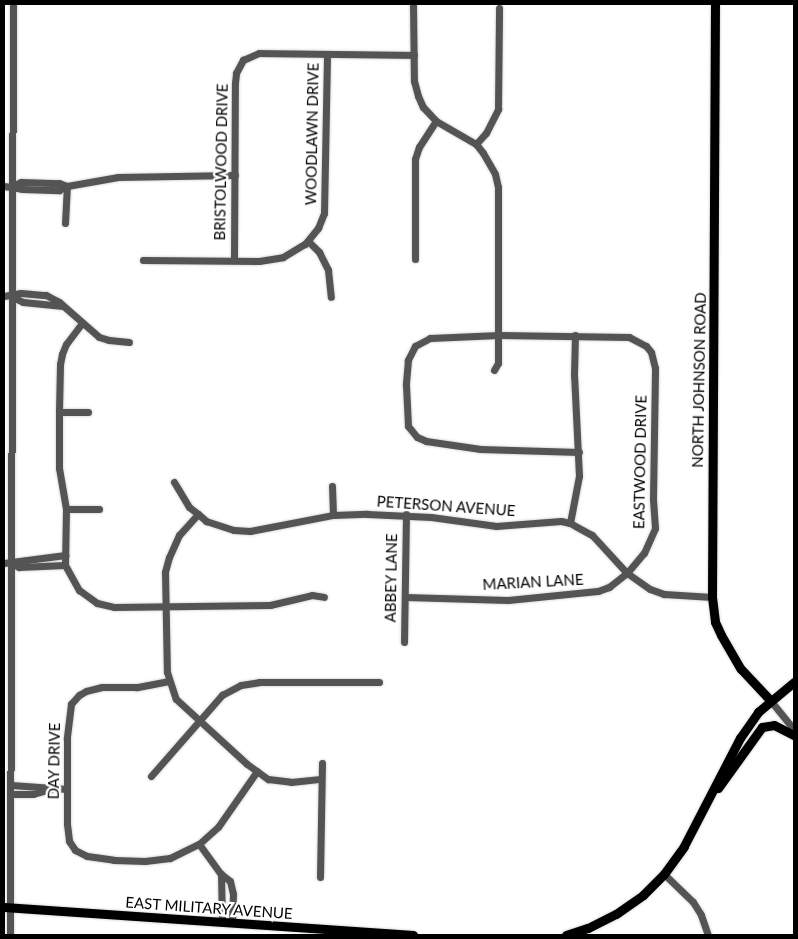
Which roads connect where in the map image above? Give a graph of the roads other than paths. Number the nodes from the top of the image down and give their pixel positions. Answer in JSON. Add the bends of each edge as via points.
{"nodes":[{"id":1,"x":13,"y":4,"type":"edge"},
{"id":2,"x":715,"y":4,"type":"edge"},
{"id":3,"x":414,"y":5,"type":"edge"},
{"id":4,"x":499,"y":8,"type":"dead end"},
{"id":5,"x":327,"y":54,"type":"junction"},
{"id":6,"x":414,"y":55,"type":"junction"},
{"id":7,"x":436,"y":121,"type":"junction"},
{"id":8,"x":476,"y":144,"type":"junction"},
{"id":9,"x":235,"y":175,"type":"junction"},
{"id":10,"x":4,"y":186,"type":"edge"},
{"id":11,"x":12,"y":186,"type":"junction"},
{"id":12,"x":67,"y":186,"type":"junction"},
{"id":13,"x":65,"y":223,"type":"dead end"},
{"id":14,"x":308,"y":241,"type":"junction"},
{"id":15,"x":415,"y":259,"type":"dead end"},
{"id":16,"x":143,"y":260,"type":"dead end"},
{"id":17,"x":234,"y":260,"type":"junction"},
{"id":18,"x":4,"y":296,"type":"edge"},
{"id":19,"x":12,"y":296,"type":"junction"},
{"id":20,"x":331,"y":297,"type":"dead end"},
{"id":21,"x":82,"y":322,"type":"junction"},
{"id":22,"x":498,"y":335,"type":"junction"},
{"id":23,"x":575,"y":335,"type":"junction"},
{"id":24,"x":129,"y":342,"type":"dead end"},
{"id":25,"x":8,"y":364,"type":"edge"},
{"id":26,"x":494,"y":370,"type":"dead end"},
{"id":27,"x":59,"y":412,"type":"junction"},
{"id":28,"x":88,"y":412,"type":"dead end"},
{"id":29,"x":8,"y":433,"type":"edge"},
{"id":30,"x":579,"y":452,"type":"junction"},
{"id":31,"x":174,"y":482,"type":"dead end"},
{"id":32,"x":332,"y":486,"type":"dead end"},
{"id":33,"x":8,"y":497,"type":"edge"},
{"id":34,"x":66,"y":509,"type":"junction"},
{"id":35,"x":99,"y":509,"type":"dead end"},
{"id":36,"x":198,"y":514,"type":"junction"},
{"id":37,"x":406,"y":514,"type":"junction"},
{"id":38,"x":333,"y":515,"type":"junction"},
{"id":39,"x":570,"y":523,"type":"junction"},
{"id":40,"x":65,"y":555,"type":"junction"},
{"id":41,"x":8,"y":563,"type":"edge"},
{"id":42,"x":65,"y":564,"type":"junction"},
{"id":43,"x":627,"y":573,"type":"junction"},
{"id":44,"x":324,"y":597,"type":"dead end"},
{"id":45,"x":405,"y":597,"type":"junction"},
{"id":46,"x":712,"y":597,"type":"junction"},
{"id":47,"x":165,"y":606,"type":"junction"},
{"id":48,"x":7,"y":642,"type":"edge"},
{"id":49,"x":404,"y":642,"type":"dead end"},
{"id":50,"x":168,"y":681,"type":"junction"},
{"id":51,"x":379,"y":682,"type":"dead end"},
{"id":52,"x":794,"y":682,"type":"edge"},
{"id":53,"x":770,"y":700,"type":"junction"},
{"id":54,"x":199,"y":720,"type":"junction"},
{"id":55,"x":794,"y":730,"type":"edge"},
{"id":56,"x":794,"y":735,"type":"edge"},
{"id":57,"x":322,"y":763,"type":"dead end"},
{"id":58,"x":257,"y":771,"type":"junction"},
{"id":59,"x":151,"y":776,"type":"dead end"},
{"id":60,"x":321,"y":779,"type":"junction"},
{"id":61,"x":10,"y":785,"type":"junction"},
{"id":62,"x":67,"y":788,"type":"junction"},
{"id":63,"x":51,"y":789,"type":"junction"},
{"id":64,"x":10,"y":794,"type":"junction"},
{"id":65,"x":708,"y":800,"type":"junction"},
{"id":66,"x":199,"y":844,"type":"junction"},
{"id":67,"x":221,"y":874,"type":"junction"},
{"id":68,"x":664,"y":874,"type":"junction"},
{"id":69,"x":320,"y":876,"type":"dead end"},
{"id":70,"x":7,"y":907,"type":"edge"},
{"id":71,"x":222,"y":922,"type":"junction"},
{"id":72,"x":232,"y":923,"type":"junction"},
{"id":73,"x":10,"y":935,"type":"edge"},
{"id":74,"x":413,"y":935,"type":"edge"},
{"id":75,"x":566,"y":935,"type":"edge"},
{"id":76,"x":708,"y":935,"type":"edge"}],
"edges":[{"from":1,"to":11,"type":"street"},
{"from":2,"to":46,"type":"main road","name":"NORTH JOHNSON ROAD"},
{"from":3,"to":6,"type":"street"},
{"from":4,"to":8,"type":"street","via":[[498,109],[493,122]]},
{"from":5,"to":6,"type":"street"},
{"from":5,"to":9,"type":"street","name":"BRISTOLWOOD DRIVE","via":[[259,53],[246,57],[240,65],[236,82]]},
{"from":5,"to":14,"type":"street","name":"WOODLAWN DRIVE","via":[[326,197],[321,222]]},
{"from":6,"to":7,"type":"street","via":[[416,91],[423,107]]},
{"from":7,"to":8,"type":"street"},
{"from":7,"to":15,"type":"street","via":[[415,159]]},
{"from":8,"to":22,"type":"street","via":[[490,163],[498,187]]},
{"from":9,"to":12,"type":"street","via":[[118,177]]},
{"from":9,"to":17,"type":"street","name":"BRISTOLWOOD DRIVE"},
{"from":10,"to":11,"type":"street"},
{"from":11,"to":12,"type":"street","via":[[21,182]]},
{"from":11,"to":19,"type":"street"},
{"from":12,"to":13,"type":"street"},
{"from":14,"to":17,"type":"street","via":[[283,257],[259,261]]},
{"from":14,"to":20,"type":"street","via":[[319,252],[328,270]]},
{"from":16,"to":17,"type":"street"},
{"from":18,"to":19,"type":"street"},
{"from":19,"to":21,"type":"street","via":[[23,302],[63,306]]},
{"from":19,"to":25,"type":"street"},
{"from":21,"to":24,"type":"street","via":[[99,337]]},
{"from":21,"to":27,"type":"street","via":[[62,354]]},
{"from":22,"to":23,"type":"street"},
{"from":22,"to":26,"type":"street","via":[[498,363]]},
{"from":22,"to":30,"type":"street","via":[[430,338],[415,346],[408,360],[406,385],[408,426],[412,432],[426,441],[480,450]]},
{"from":23,"to":30,"type":"street"},
{"from":23,"to":43,"type":"street","name":"EASTWOOD DRIVE","via":[[629,337],[646,346],[655,368],[655,528],[644,553]]},
{"from":25,"to":29,"type":"street"},
{"from":27,"to":28,"type":"street"},
{"from":27,"to":34,"type":"street","via":[[59,468]]},
{"from":29,"to":33,"type":"street"},
{"from":30,"to":39,"type":"street","via":[[579,476]]},
{"from":31,"to":36,"type":"street","name":"PETERSON AVENUE","via":[[189,507]]},
{"from":32,"to":38,"type":"street"},
{"from":33,"to":41,"type":"street"},
{"from":34,"to":35,"type":"street"},
{"from":34,"to":40,"type":"street"},
{"from":36,"to":38,"type":"street","name":"PETERSON AVENUE","via":[[218,526],[250,532]]},
{"from":36,"to":47,"type":"street","via":[[180,535],[169,557],[165,572]]},
{"from":37,"to":38,"type":"street","name":"PETERSON AVENUE"},
{"from":37,"to":39,"type":"street","name":"PETERSON AVENUE","via":[[496,526]]},
{"from":37,"to":45,"type":"street","name":"ABBEY LANE"},
{"from":39,"to":43,"type":"street","name":"PETERSON AVENUE","via":[[592,535]]},
{"from":40,"to":41,"type":"street"},
{"from":40,"to":42,"type":"street"},
{"from":41,"to":42,"type":"street","via":[[19,567]]},
{"from":41,"to":48,"type":"street"},
{"from":42,"to":47,"type":"street","via":[[79,590],[97,604]]},
{"from":43,"to":45,"type":"street","name":"MARIAN LANE","via":[[598,591],[556,597],[508,600]]},
{"from":43,"to":46,"type":"street","name":"PETERSON AVENUE","via":[[650,589],[664,594]]},
{"from":44,"to":47,"type":"street","via":[[312,595],[270,605]]},
{"from":45,"to":49,"type":"street","name":"ABBEY LANE"},
{"from":46,"to":53,"type":"main road","name":"NORTH JOHNSON ROAD","via":[[720,635],[741,669]]},
{"from":47,"to":50,"type":"street"},
{"from":48,"to":61,"type":"street"},
{"from":50,"to":54,"type":"street","via":[[176,699]]},
{"from":50,"to":62,"type":"street","name":"DAY DRIVE","via":[[137,687],[102,687],[79,695],[71,704],[68,716]]},
{"from":51,"to":54,"type":"street","via":[[259,682],[241,685],[222,695]]},
{"from":52,"to":53,"type":"main road"},
{"from":53,"to":55,"type":"street","name":"NORTH JOHNSON ROAD"},
{"from":53,"to":65,"type":"main road","via":[[740,738]]},
{"from":54,"to":58,"type":"street"},
{"from":54,"to":59,"type":"street"},
{"from":56,"to":65,"type":"main road","via":[[774,725],[762,727]]},
{"from":57,"to":60,"type":"street"},
{"from":58,"to":60,"type":"street","via":[[279,782]]},
{"from":58,"to":66,"type":"street","name":"DAY DRIVE","via":[[230,813]]},
{"from":60,"to":69,"type":"street"},
{"from":61,"to":63,"type":"street"},
{"from":61,"to":64,"type":"street"},
{"from":62,"to":63,"type":"street"},
{"from":62,"to":66,"type":"street","name":"DAY DRIVE","via":[[67,833],[72,846],[87,856],[158,860]]},
{"from":63,"to":64,"type":"street","via":[[33,794]]},
{"from":64,"to":70,"type":"street"},
{"from":65,"to":68,"type":"main road","via":[[684,846]]},
{"from":66,"to":67,"type":"street"},
{"from":67,"to":71,"type":"street"},
{"from":67,"to":72,"type":"street","via":[[232,887]]},
{"from":68,"to":75,"type":"main road","via":[[643,895],[616,914]]},
{"from":68,"to":76,"type":"street","via":[[693,902]]},
{"from":70,"to":71,"type":"main road","name":"EAST MILITARY AVENUE"},
{"from":70,"to":73,"type":"street"},
{"from":71,"to":72,"type":"main road","name":"EAST MILITARY AVENUE"},
{"from":72,"to":74,"type":"main road","name":"EAST MILITARY AVENUE"}]}
